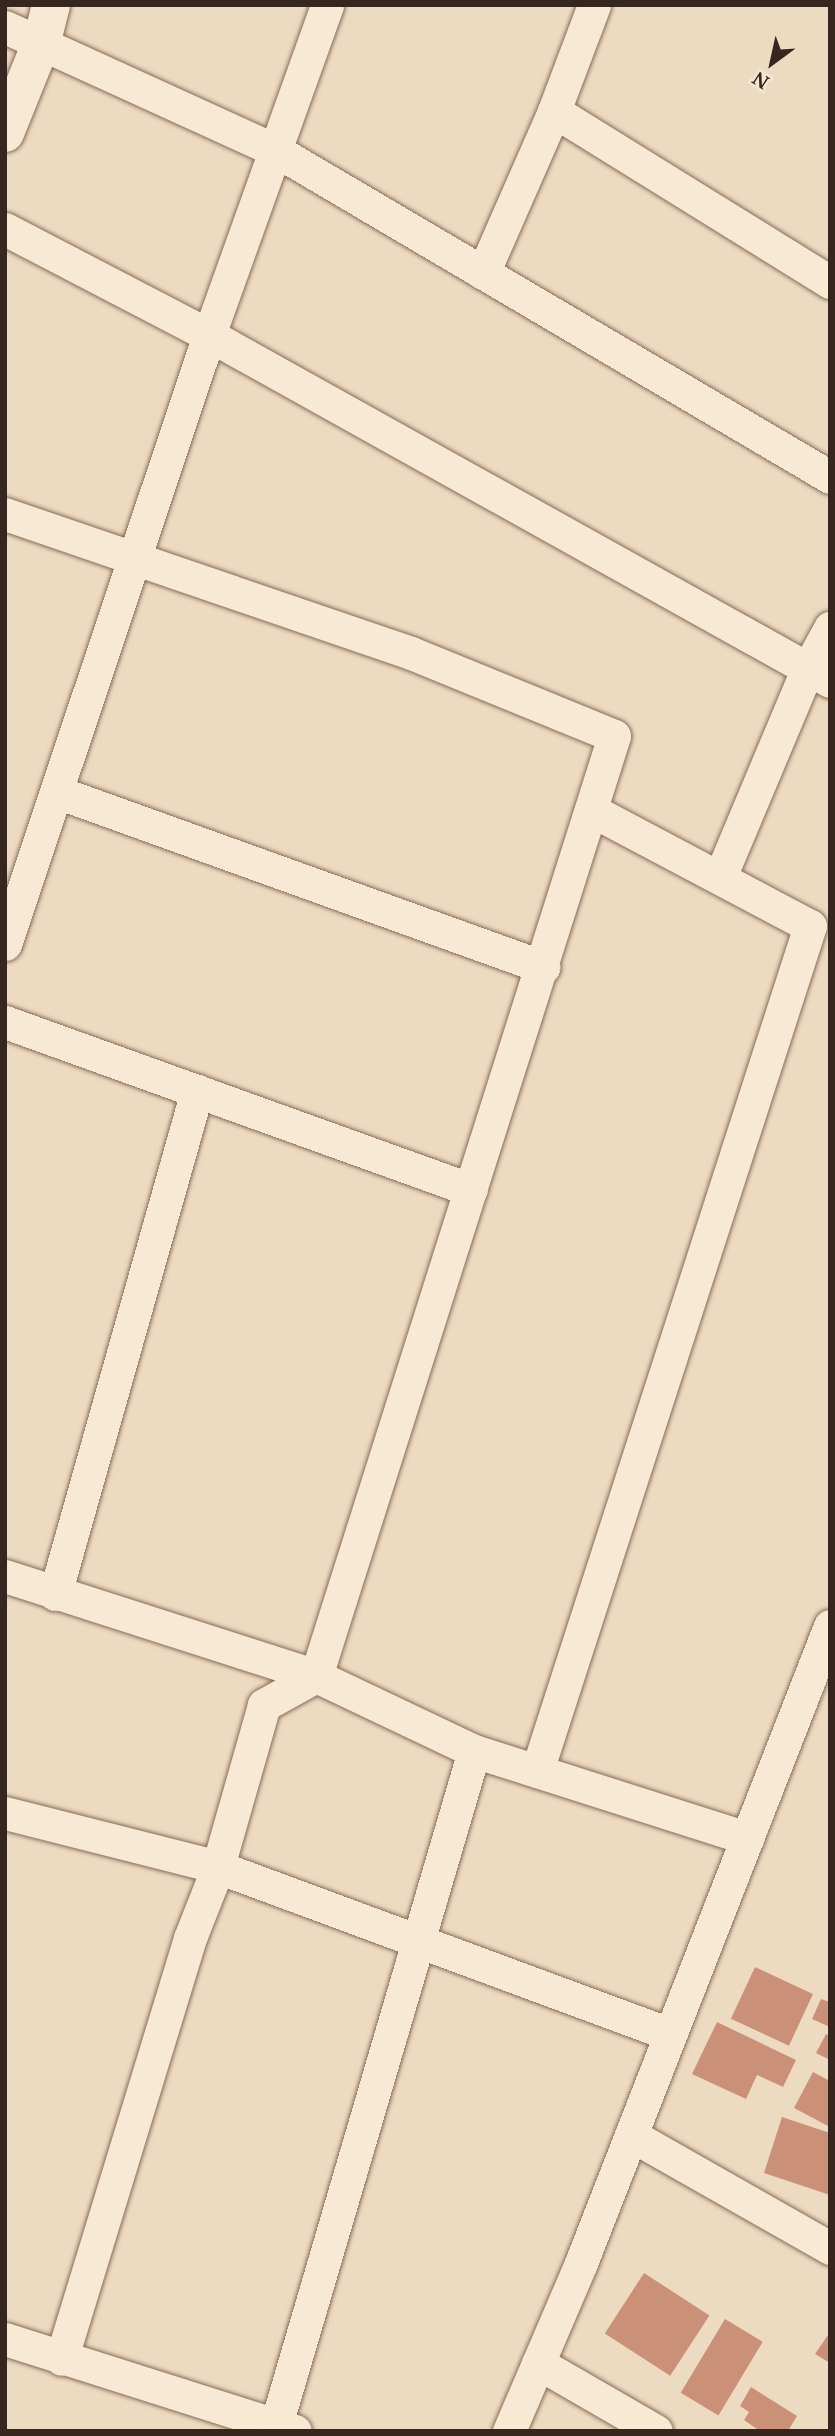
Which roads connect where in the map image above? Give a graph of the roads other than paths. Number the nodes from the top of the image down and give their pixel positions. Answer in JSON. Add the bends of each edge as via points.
{"nodes":[{"id":1,"x":327,"y":5,"type":"edge"},
{"id":2,"x":594,"y":5,"type":"edge"},
{"id":3,"x":47,"y":23,"type":"edge"},
{"id":4,"x":5,"y":27,"type":"edge"},
{"id":5,"x":554,"y":111,"type":"junction"},
{"id":6,"x":5,"y":133,"type":"edge"},
{"id":7,"x":275,"y":150,"type":"junction"},
{"id":8,"x":5,"y":229,"type":"edge"},
{"id":9,"x":483,"y":272,"type":"junction"},
{"id":10,"x":830,"y":282,"type":"edge"},
{"id":11,"x":209,"y":335,"type":"junction"},
{"id":12,"x":830,"y":477,"type":"edge"},
{"id":13,"x":5,"y":514,"type":"edge"},
{"id":14,"x":134,"y":560,"type":"junction"},
{"id":15,"x":830,"y":628,"type":"edge"},
{"id":16,"x":819,"y":675,"type":"edge"},
{"id":17,"x":57,"y":792,"type":"junction"},
{"id":18,"x":591,"y":810,"type":"junction"},
{"id":19,"x":720,"y":877,"type":"junction"},
{"id":20,"x":820,"y":929,"type":"edge"},
{"id":21,"x":5,"y":944,"type":"edge"},
{"id":22,"x":542,"y":967,"type":"junction"},
{"id":23,"x":5,"y":1022,"type":"edge"},
{"id":24,"x":197,"y":1091,"type":"junction"},
{"id":25,"x":471,"y":1190,"type":"junction"},
{"id":26,"x":5,"y":1576,"type":"edge"},
{"id":27,"x":55,"y":1594,"type":"junction"},
{"id":28,"x":830,"y":1626,"type":"edge"},
{"id":29,"x":316,"y":1676,"type":"junction"},
{"id":30,"x":474,"y":1751,"type":"junction"},
{"id":31,"x":537,"y":1771,"type":"junction"},
{"id":32,"x":5,"y":1813,"type":"edge"},
{"id":33,"x":747,"y":1838,"type":"junction"},
{"id":34,"x":218,"y":1867,"type":"junction"},
{"id":35,"x":419,"y":1939,"type":"junction"},
{"id":36,"x":670,"y":2034,"type":"junction"},
{"id":37,"x":631,"y":2135,"type":"junction"},
{"id":38,"x":830,"y":2248,"type":"edge"},
{"id":39,"x":5,"y":2339,"type":"edge"},
{"id":40,"x":61,"y":2359,"type":"junction"},
{"id":41,"x":538,"y":2364,"type":"junction"},
{"id":42,"x":285,"y":2428,"type":"edge"},
{"id":43,"x":509,"y":2431,"type":"edge"},
{"id":44,"x":656,"y":2431,"type":"edge"}],
"edges":[{"from":1,"to":7,"type":"street"},
{"from":2,"to":5,"type":"street"},
{"from":3,"to":4,"type":"street"},
{"from":3,"to":6,"type":"street"},
{"from":3,"to":7,"type":"street"},
{"from":5,"to":9,"type":"street"},
{"from":5,"to":10,"type":"street"},
{"from":7,"to":9,"type":"street"},
{"from":7,"to":11,"type":"street"},
{"from":8,"to":11,"type":"street"},
{"from":9,"to":12,"type":"street"},
{"from":11,"to":14,"type":"street"},
{"from":11,"to":16,"type":"street"},
{"from":13,"to":14,"type":"street"},
{"from":14,"to":17,"type":"street"},
{"from":14,"to":18,"type":"street","via":[[411,653],[614,736]]},
{"from":15,"to":16,"type":"street"},
{"from":16,"to":19,"type":"street"},
{"from":17,"to":21,"type":"street"},
{"from":17,"to":22,"type":"street"},
{"from":18,"to":19,"type":"street"},
{"from":18,"to":22,"type":"street"},
{"from":19,"to":20,"type":"street"},
{"from":20,"to":31,"type":"street"},
{"from":22,"to":25,"type":"street"},
{"from":23,"to":24,"type":"street"},
{"from":24,"to":25,"type":"street"},
{"from":24,"to":27,"type":"street"},
{"from":25,"to":29,"type":"street"},
{"from":26,"to":27,"type":"street"},
{"from":27,"to":29,"type":"street"},
{"from":28,"to":33,"type":"street"},
{"from":29,"to":30,"type":"street"},
{"from":29,"to":34,"type":"street","via":[[264,1705]]},
{"from":30,"to":31,"type":"street"},
{"from":30,"to":35,"type":"street"},
{"from":31,"to":33,"type":"street"},
{"from":32,"to":34,"type":"street"},
{"from":33,"to":36,"type":"street"},
{"from":34,"to":35,"type":"street"},
{"from":34,"to":40,"type":"street","via":[[190,1938]]},
{"from":35,"to":36,"type":"street"},
{"from":35,"to":42,"type":"street"},
{"from":36,"to":37,"type":"street"},
{"from":37,"to":38,"type":"street"},
{"from":37,"to":41,"type":"street"},
{"from":39,"to":40,"type":"street"},
{"from":40,"to":42,"type":"street"},
{"from":41,"to":43,"type":"street"},
{"from":41,"to":44,"type":"street"}]}
